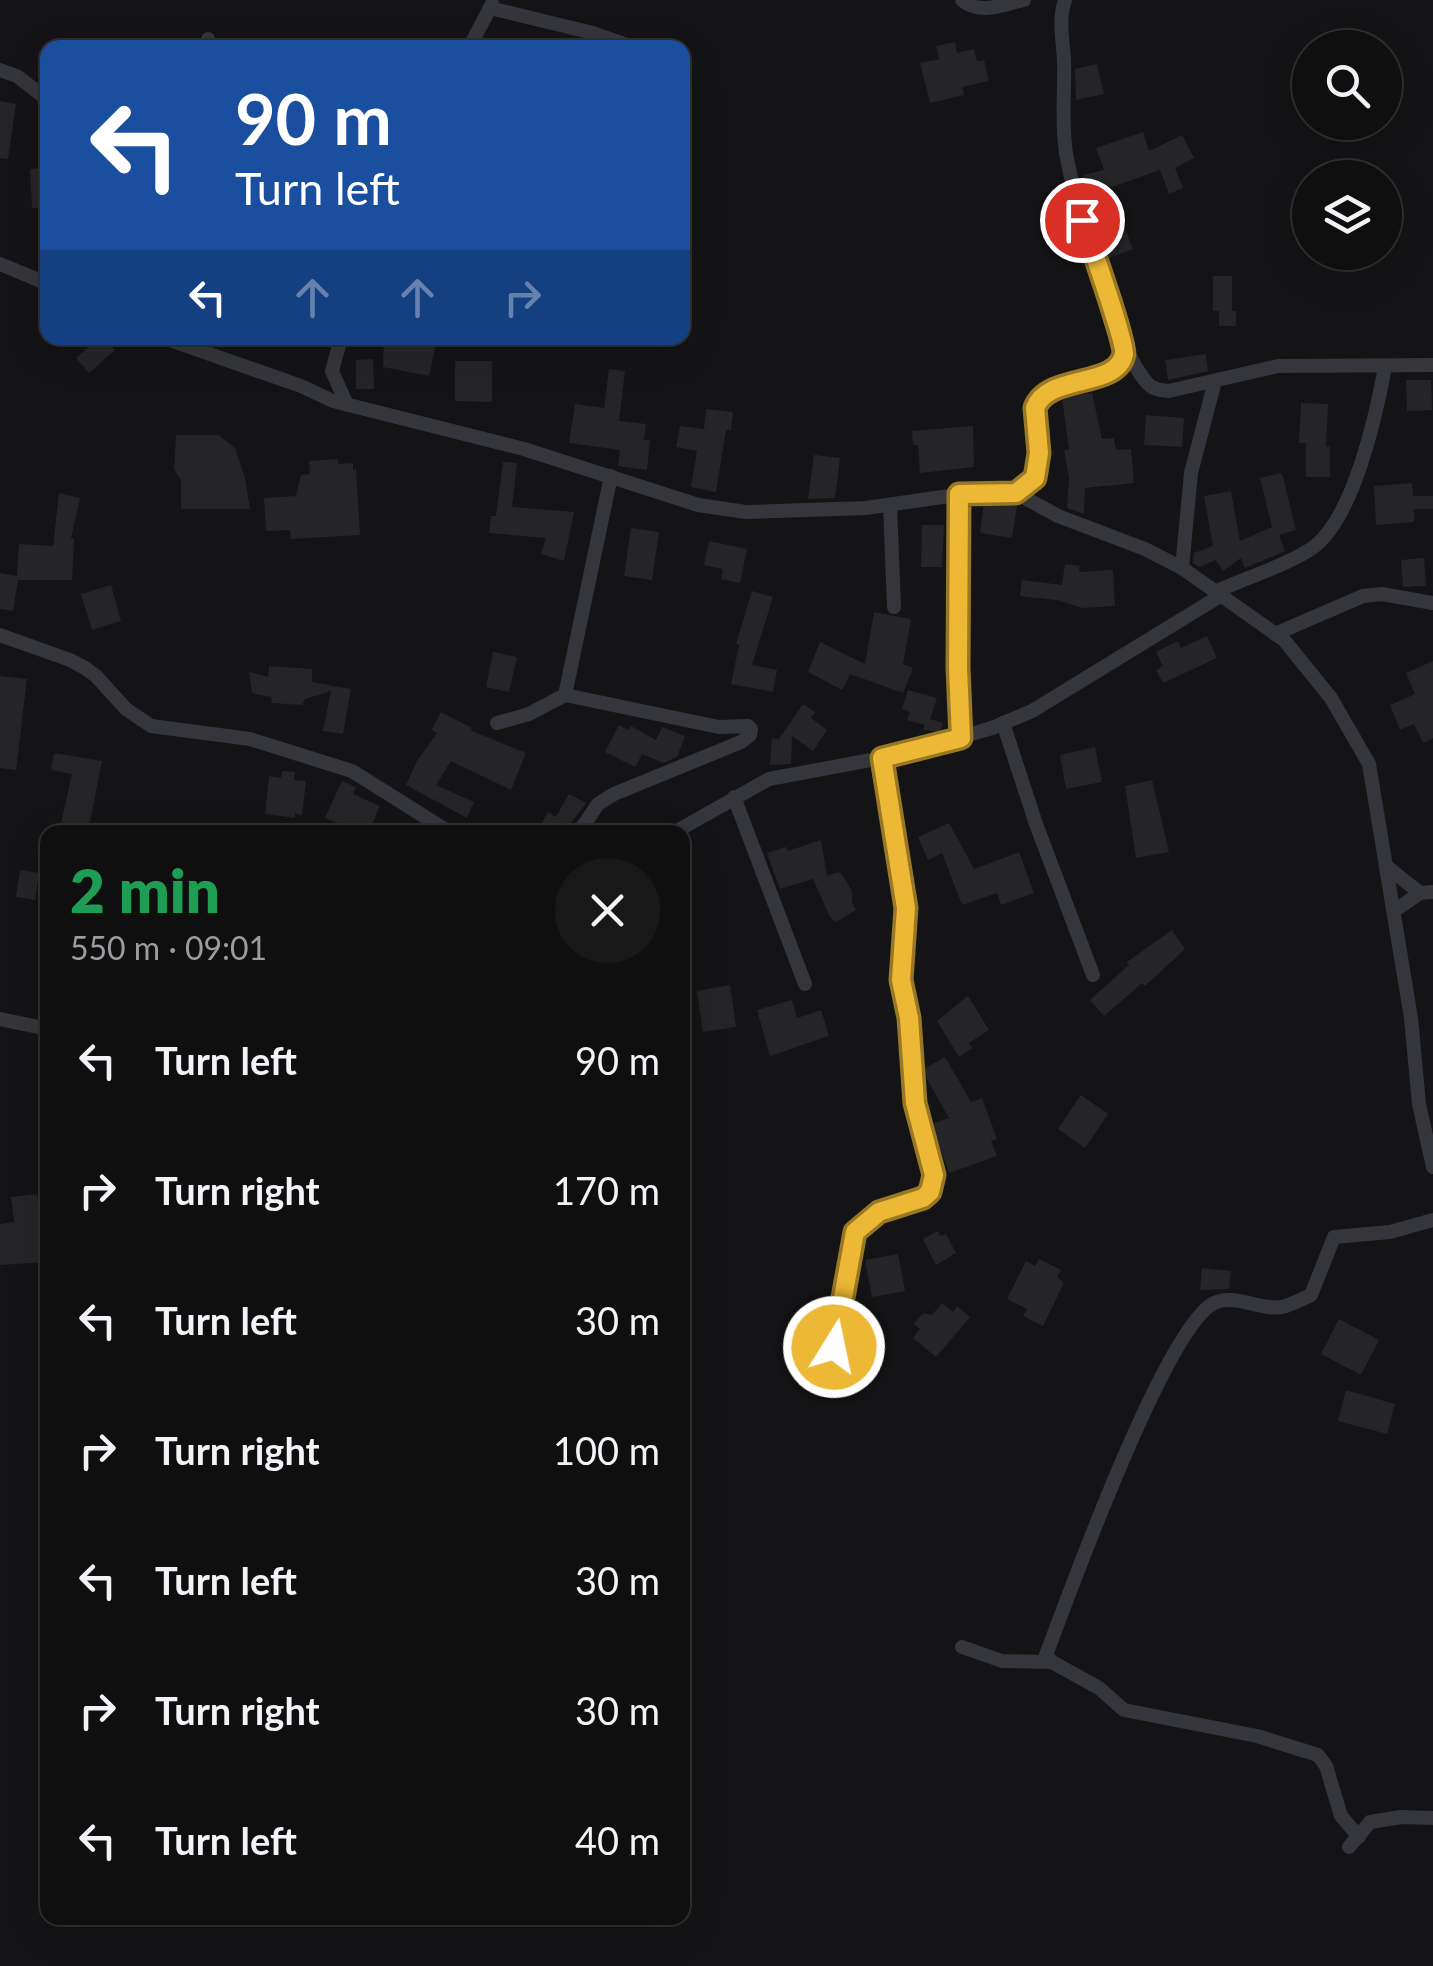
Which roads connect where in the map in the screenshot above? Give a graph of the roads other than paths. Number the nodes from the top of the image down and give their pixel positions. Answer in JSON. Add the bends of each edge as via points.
{"nodes":[{"id":1,"x":962,"y":0,"type":"edge"},
{"id":2,"x":1024,"y":0,"type":"edge"},
{"id":3,"x":1060,"y":1,"type":"edge"},
{"id":4,"x":491,"y":4,"type":"edge"},
{"id":5,"x":473,"y":40,"type":"edge"},
{"id":6,"x":613,"y":40,"type":"edge"},
{"id":7,"x":0,"y":70,"type":"edge"},
{"id":8,"x":40,"y":94,"type":"edge"},
{"id":9,"x":0,"y":264,"type":"edge"},
{"id":10,"x":40,"y":281,"type":"edge"},
{"id":11,"x":1125,"y":344,"type":"junction"},
{"id":12,"x":183,"y":345,"type":"edge"},
{"id":13,"x":339,"y":345,"type":"edge"},
{"id":14,"x":1433,"y":365,"type":"edge"},
{"id":15,"x":1386,"y":367,"type":"junction"},
{"id":16,"x":1214,"y":381,"type":"junction"},
{"id":17,"x":347,"y":405,"type":"junction"},
{"id":18,"x":611,"y":476,"type":"junction"},
{"id":19,"x":1016,"y":493,"type":"junction"},
{"id":20,"x":959,"y":494,"type":"junction"},
{"id":21,"x":890,"y":505,"type":"junction"},
{"id":22,"x":1182,"y":568,"type":"junction"},
{"id":23,"x":1218,"y":594,"type":"junction"},
{"id":24,"x":1433,"y":603,"type":"edge"},
{"id":25,"x":894,"y":607,"type":"dead end"},
{"id":26,"x":1275,"y":634,"type":"junction"},
{"id":27,"x":0,"y":635,"type":"edge"},
{"id":28,"x":565,"y":695,"type":"junction"},
{"id":29,"x":497,"y":722,"type":"dead end"},
{"id":30,"x":1003,"y":723,"type":"junction"},
{"id":31,"x":961,"y":738,"type":"junction"},
{"id":32,"x":882,"y":758,"type":"junction"},
{"id":33,"x":734,"y":797,"type":"junction"},
{"id":34,"x":438,"y":825,"type":"edge"},
{"id":35,"x":584,"y":825,"type":"edge"},
{"id":36,"x":687,"y":825,"type":"edge"},
{"id":37,"x":1386,"y":866,"type":"junction"},
{"id":38,"x":1426,"y":892,"type":"edge"},
{"id":39,"x":1394,"y":911,"type":"junction"},
{"id":40,"x":1093,"y":975,"type":"dead end"},
{"id":41,"x":806,"y":984,"type":"dead end"},
{"id":42,"x":0,"y":1019,"type":"edge"},
{"id":43,"x":40,"y":1026,"type":"edge"},
{"id":44,"x":1433,"y":1166,"type":"edge"},
{"id":45,"x":1433,"y":1220,"type":"edge"},
{"id":46,"x":828,"y":1365,"type":"dead end"},
{"id":47,"x":962,"y":1648,"type":"dead end"},
{"id":48,"x":1052,"y":1662,"type":"junction"},
{"id":49,"x":1433,"y":1818,"type":"edge"}],
"edges":[{"from":1,"to":2,"type":"street","via":[[979,9]]},
{"from":3,"to":11,"type":"street","via":[[1065,148]]},
{"from":4,"to":5,"type":"street"},
{"from":4,"to":6,"type":"street"},
{"from":7,"to":8,"type":"street"},
{"from":9,"to":10,"type":"street"},
{"from":11,"to":16,"type":"street","via":[[1152,388]]},
{"from":11,"to":19,"type":"street","via":[[1113,370],[1038,400],[1038,470]]},
{"from":12,"to":17,"type":"street"},
{"from":13,"to":17,"type":"street","via":[[332,371]]},
{"from":14,"to":15,"type":"street"},
{"from":15,"to":16,"type":"street","via":[[1278,366]]},
{"from":15,"to":23,"type":"street","via":[[1336,524],[1312,548]]},
{"from":16,"to":22,"type":"street","via":[[1191,473]]},
{"from":17,"to":18,"type":"street"},
{"from":18,"to":21,"type":"street","via":[[698,505],[746,512]]},
{"from":18,"to":28,"type":"street"},
{"from":19,"to":20,"type":"street"},
{"from":19,"to":22,"type":"street"},
{"from":20,"to":21,"type":"street"},
{"from":20,"to":31,"type":"street"},
{"from":21,"to":25,"type":"street"},
{"from":22,"to":23,"type":"street"},
{"from":23,"to":26,"type":"street"},
{"from":23,"to":30,"type":"street"},
{"from":24,"to":26,"type":"street","via":[[1363,596]]},
{"from":26,"to":37,"type":"street","via":[[1310,670],[1369,764]]},
{"from":27,"to":34,"type":"street","via":[[85,668],[151,726],[250,739],[352,772]]},
{"from":28,"to":29,"type":"street"},
{"from":28,"to":35,"type":"street","via":[[751,729],[741,742],[614,794]]},
{"from":30,"to":31,"type":"street"},
{"from":30,"to":40,"type":"street"},
{"from":31,"to":32,"type":"street"},
{"from":32,"to":33,"type":"street","via":[[769,779]]},
{"from":32,"to":46,"type":"street","via":[[906,908],[901,980],[915,1103],[934,1175],[923,1198],[879,1212],[855,1232]]},
{"from":33,"to":36,"type":"street"},
{"from":33,"to":41,"type":"street"},
{"from":37,"to":38,"type":"street"},
{"from":37,"to":39,"type":"street"},
{"from":38,"to":39,"type":"street"},
{"from":39,"to":44,"type":"street"},
{"from":42,"to":43,"type":"street"},
{"from":45,"to":48,"type":"street","via":[[1334,1237],[1310,1295],[1280,1308],[1214,1303],[1188,1331],[1086,1547],[1046,1654]]},
{"from":47,"to":48,"type":"street","via":[[1002,1661]]},
{"from":48,"to":49,"type":"street","via":[[1124,1710],[1318,1754],[1354,1842],[1370,1822]]}]}
